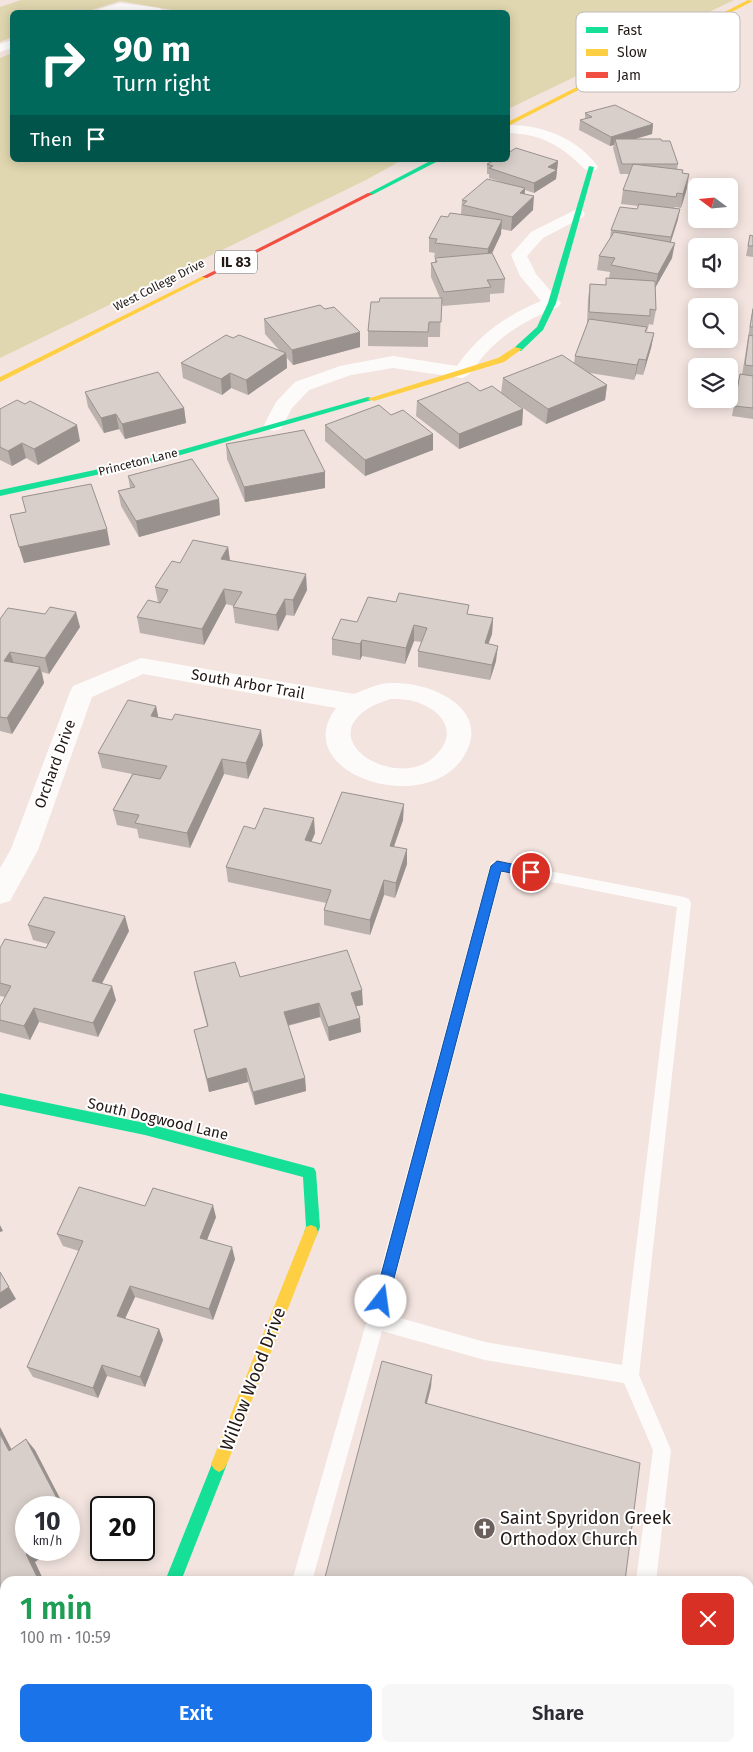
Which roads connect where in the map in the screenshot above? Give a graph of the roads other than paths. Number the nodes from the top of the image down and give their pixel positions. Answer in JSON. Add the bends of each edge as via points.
{"nodes":[{"id":1,"x":752,"y":0,"type":"edge"},
{"id":2,"x":110,"y":10,"type":"edge"},
{"id":3,"x":143,"y":10,"type":"edge"},
{"id":4,"x":728,"y":12,"type":"edge"},
{"id":5,"x":576,"y":89,"type":"edge"},
{"id":6,"x":510,"y":123,"type":"edge"},
{"id":7,"x":510,"y":129,"type":"edge"},
{"id":8,"x":510,"y":137,"type":"edge"},
{"id":9,"x":522,"y":143,"type":"dead end"},
{"id":10,"x":549,"y":153,"type":"dead end"},
{"id":11,"x":433,"y":162,"type":"edge"},
{"id":12,"x":591,"y":167,"type":"junction"},
{"id":13,"x":577,"y":214,"type":"junction"},
{"id":14,"x":552,"y":303,"type":"junction"},
{"id":15,"x":462,"y":372,"type":"junction"},
{"id":16,"x":0,"y":380,"type":"edge"},
{"id":17,"x":274,"y":425,"type":"junction"},
{"id":18,"x":0,"y":493,"type":"edge"},
{"id":19,"x":141,"y":666,"type":"joint"},
{"id":20,"x":355,"y":703,"type":"junction"},
{"id":21,"x":0,"y":894,"type":"edge"},
{"id":22,"x":0,"y":1099,"type":"edge"},
{"id":23,"x":309,"y":1172,"type":"joint"},
{"id":24,"x":376,"y":1320,"type":"junction"},
{"id":25,"x":630,"y":1375,"type":"junction"},
{"id":26,"x":174,"y":1576,"type":"edge"},
{"id":27,"x":303,"y":1576,"type":"edge"},
{"id":28,"x":647,"y":1576,"type":"edge"}],
"edges":[{"from":1,"to":4,"type":"street"},
{"from":2,"to":3,"type":"street","via":[[120,7]]},
{"from":5,"to":6,"type":"street"},
{"from":7,"to":12,"type":"street","via":[[532,130],[554,140],[577,153]]},
{"from":8,"to":9,"type":"street"},
{"from":10,"to":12,"type":"street"},
{"from":11,"to":16,"type":"street","name":"West College Drive","number":"IL 83"},
{"from":12,"to":13,"type":"street","name":"Princeton Lane"},
{"from":13,"to":14,"type":"street","name":"Princeton Lane"},
{"from":13,"to":14,"type":"street","via":[[537,235],[518,255],[528,276]]},
{"from":14,"to":15,"type":"street","via":[[527,312],[493,336],[474,353]]},
{"from":14,"to":15,"type":"street","name":"Princeton Lane","via":[[540,328],[524,345],[501,360]]},
{"from":15,"to":17,"type":"street","name":"Princeton Lane"},
{"from":15,"to":17,"type":"street","name":"Princeton Lane","via":[[393,362],[347,370],[302,386],[283,406]]},
{"from":17,"to":18,"type":"street","name":"Princeton Lane","via":[[158,459]]},
{"from":19,"to":20,"type":"street","name":"South Arbor Trail"},
{"from":19,"to":21,"type":"street","name":"Orchard Drive","via":[[82,692],[24,850]]},
{"from":20,"to":20,"type":"street","via":[[343,715],[337,730],[339,745],[347,759],[363,770],[383,777],[426,774],[443,765],[460,740],[459,726],[452,714],[441,703],[425,695],[398,691],[370,695]]},
{"from":22,"to":23,"type":"street","name":"South Dogwood Lane","via":[[145,1129]]},
{"from":23,"to":26,"type":"street","name":"Willow Wood Drive","via":[[313,1227]]},
{"from":24,"to":25,"type":"lane","via":[[486,1351]]},
{"from":24,"to":25,"type":"lane","via":[[497,866],[684,903]]},
{"from":24,"to":27,"type":"lane"},
{"from":25,"to":28,"type":"lane","via":[[662,1450]]}]}
